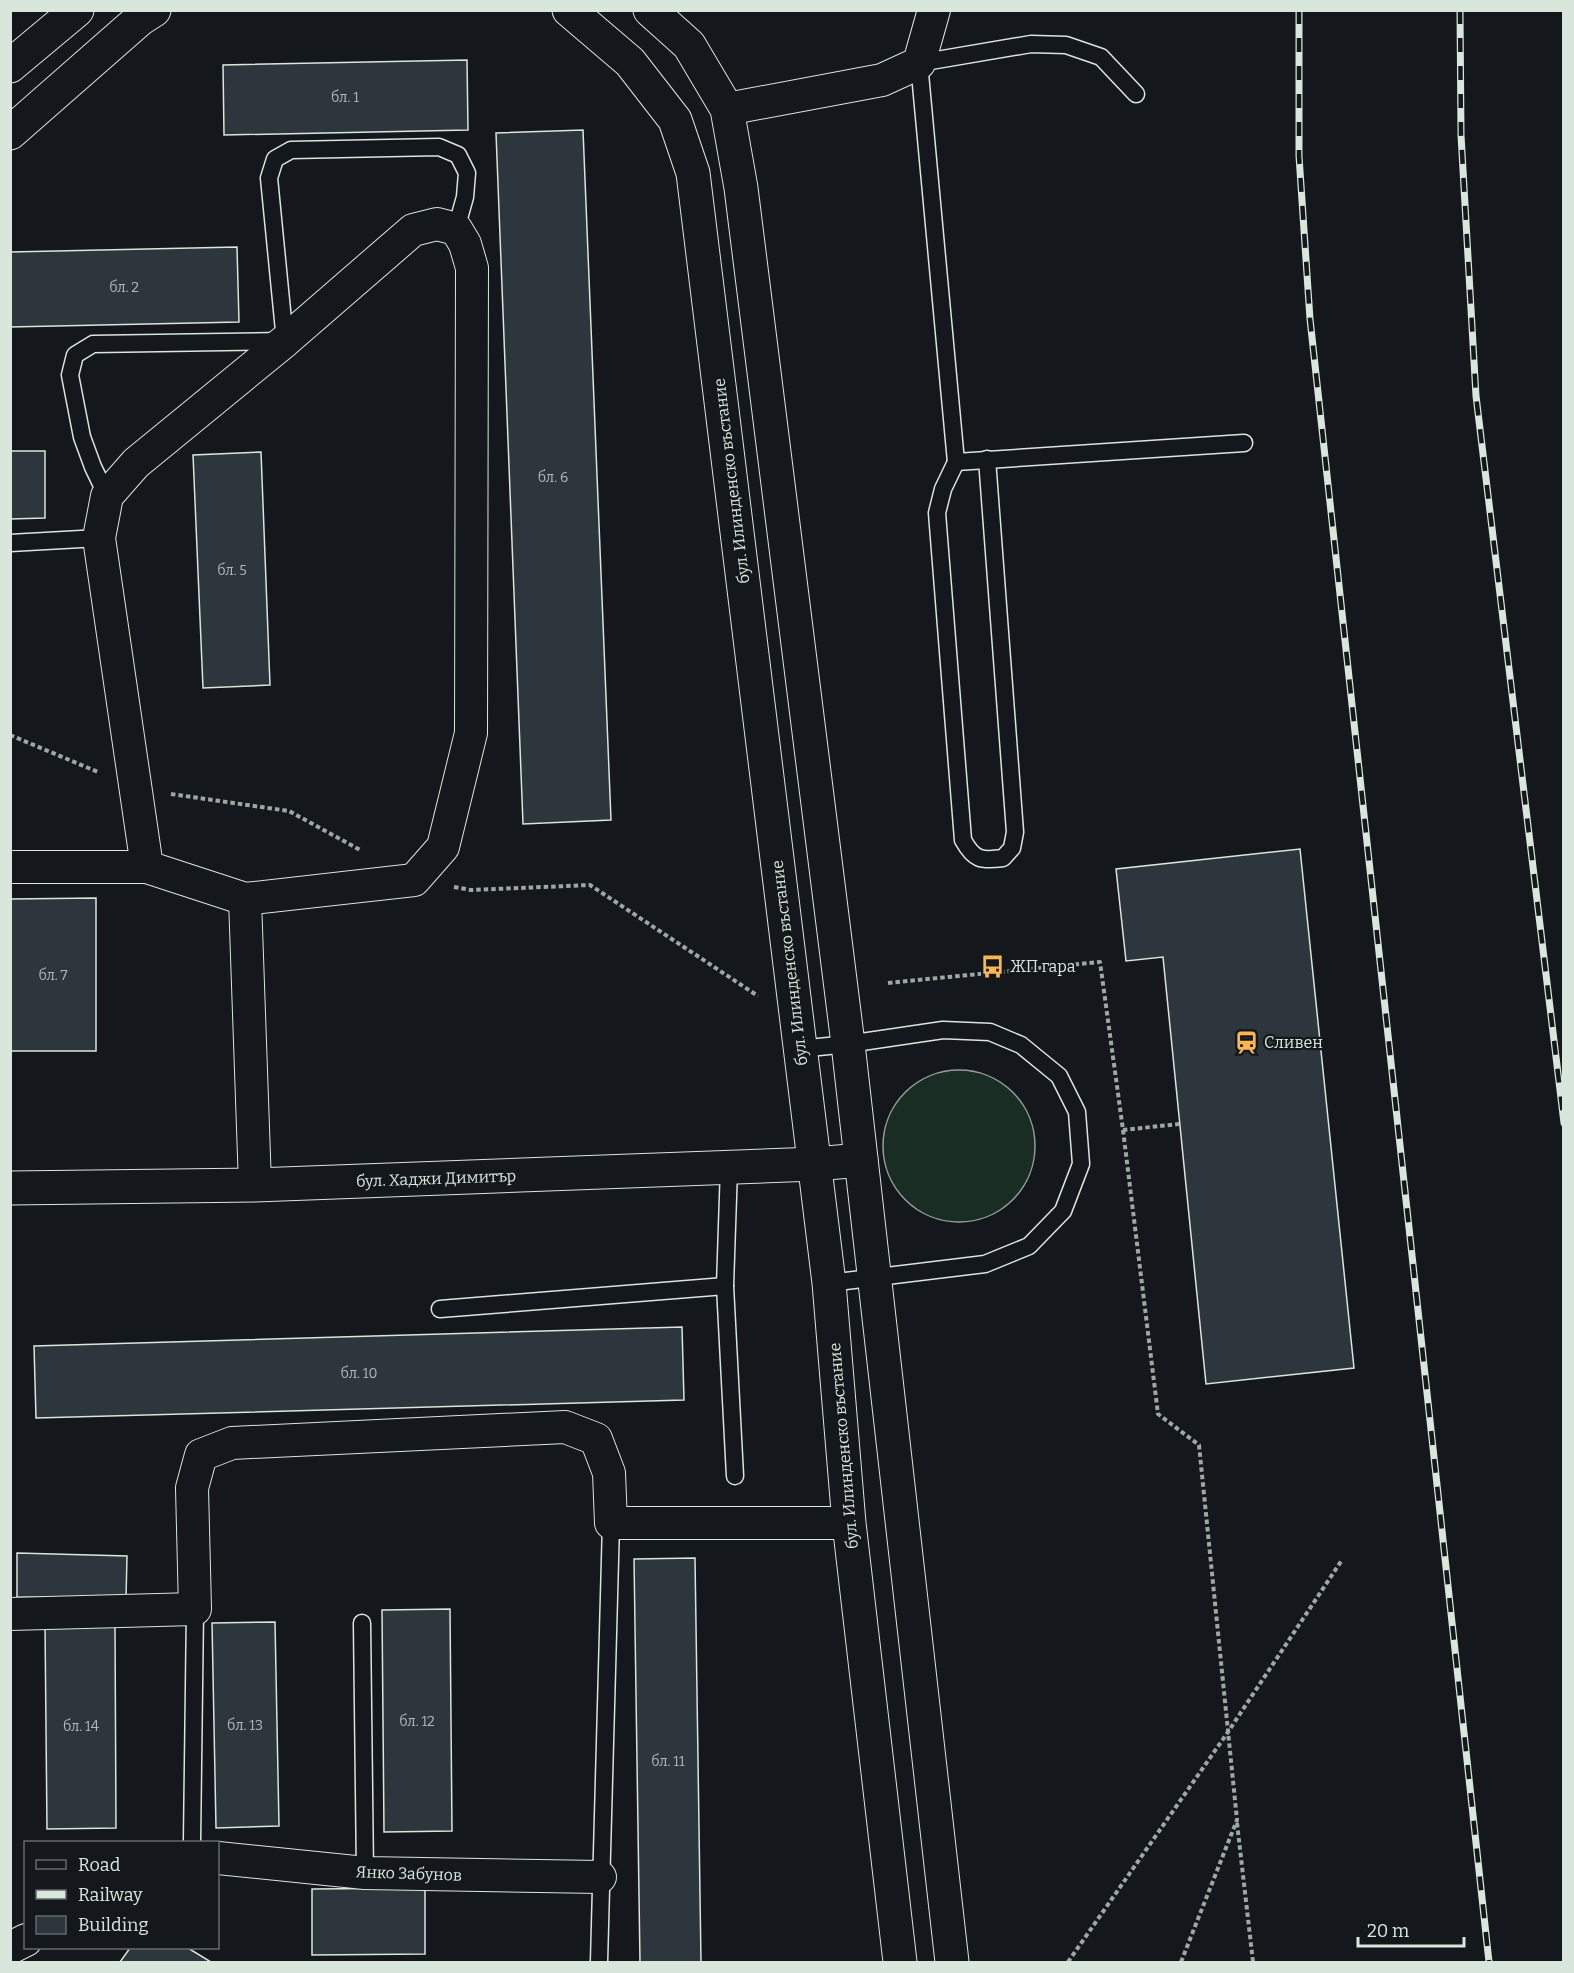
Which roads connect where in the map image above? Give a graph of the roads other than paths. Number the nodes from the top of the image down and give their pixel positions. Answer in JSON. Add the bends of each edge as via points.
{"nodes":[{"id":1,"x":76,"y":10,"type":"edge"},
{"id":2,"x":154,"y":10,"type":"edge"},
{"id":3,"x":569,"y":10,"type":"edge"},
{"id":4,"x":650,"y":10,"type":"edge"},
{"id":5,"x":925,"y":16,"type":"edge"},
{"id":6,"x":919,"y":63,"type":"junction"},
{"id":7,"x":10,"y":66,"type":"edge"},
{"id":8,"x":1136,"y":94,"type":"dead end"},
{"id":9,"x":727,"y":109,"type":"junction"},
{"id":10,"x":10,"y":133,"type":"edge"},
{"id":11,"x":456,"y":229,"type":"junction"},
{"id":12,"x":285,"y":341,"type":"junction"},
{"id":13,"x":1244,"y":443,"type":"dead end"},
{"id":14,"x":987,"y":459,"type":"junction"},
{"id":15,"x":956,"y":462,"type":"junction"},
{"id":16,"x":107,"y":496,"type":"junction"},
{"id":17,"x":99,"y":538,"type":"junction"},
{"id":18,"x":10,"y":543,"type":"edge"},
{"id":19,"x":10,"y":867,"type":"edge"},
{"id":20,"x":147,"y":867,"type":"junction"},
{"id":21,"x":245,"y":899,"type":"junction"},
{"id":22,"x":848,"y":1044,"type":"junction"},
{"id":23,"x":799,"y":1049,"type":"junction"},
{"id":24,"x":861,"y":1160,"type":"junction"},
{"id":25,"x":815,"y":1164,"type":"junction"},
{"id":26,"x":729,"y":1167,"type":"junction"},
{"id":27,"x":255,"y":1185,"type":"junction"},
{"id":28,"x":10,"y":1188,"type":"edge"},
{"id":29,"x":875,"y":1278,"type":"junction"},
{"id":30,"x":829,"y":1283,"type":"junction"},
{"id":31,"x":725,"y":1286,"type":"junction"},
{"id":32,"x":440,"y":1309,"type":"dead end"},
{"id":33,"x":735,"y":1476,"type":"dead end"},
{"id":34,"x":611,"y":1523,"type":"junction"},
{"id":35,"x":849,"y":1523,"type":"junction"},
{"id":36,"x":195,"y":1610,"type":"junction"},
{"id":37,"x":10,"y":1614,"type":"edge"},
{"id":38,"x":362,"y":1623,"type":"dead end"},
{"id":39,"x":192,"y":1841,"type":"edge"},
{"id":40,"x":219,"y":1858,"type":"edge"},
{"id":41,"x":365,"y":1873,"type":"junction"},
{"id":42,"x":600,"y":1877,"type":"junction"},
{"id":43,"x":24,"y":1941,"type":"edge"},
{"id":44,"x":10,"y":1948,"type":"edge"},
{"id":45,"x":599,"y":1962,"type":"edge"},
{"id":46,"x":900,"y":1962,"type":"edge"},
{"id":47,"x":952,"y":1962,"type":"edge"}],
"edges":[{"from":1,"to":7,"type":"main road"},
{"from":2,"to":10,"type":"main road"},
{"from":3,"to":23,"type":"main road","name":"бул. Илинденско въстание","via":[[630,62],[675,120],[693,173]]},
{"from":4,"to":9,"type":"main road","via":[[689,45]]},
{"from":5,"to":6,"type":"street"},
{"from":6,"to":8,"type":"lane","via":[[1031,44],[1066,45],[1101,57]]},
{"from":6,"to":9,"type":"street","via":[[882,80]]},
{"from":6,"to":15,"type":"lane"},
{"from":9,"to":22,"type":"main road","via":[[741,188]]},
{"from":11,"to":12,"type":"street","via":[[437,224],[413,230]]},
{"from":11,"to":12,"type":"lane","via":[[467,173],[458,155],[439,147],[291,150],[275,159],[269,178]]},
{"from":11,"to":21,"type":"street","via":[[472,268],[471,733],[443,847],[414,880]]},
{"from":12,"to":16,"type":"street","via":[[136,463]]},
{"from":12,"to":16,"type":"lane","via":[[93,344],[75,355],[70,375],[81,437]]},
{"from":13,"to":14,"type":"lane"},
{"from":14,"to":15,"type":"lane"},
{"from":14,"to":15,"type":"lane","via":[[1015,832],[1012,848],[1003,858],[984,860],[970,853],[963,840],[937,513]]},
{"from":16,"to":17,"type":"street"},
{"from":17,"to":18,"type":"lane"},
{"from":17,"to":20,"type":"street"},
{"from":19,"to":20,"type":"street"},
{"from":20,"to":21,"type":"street"},
{"from":21,"to":27,"type":"street"},
{"from":22,"to":23,"type":"lane"},
{"from":22,"to":24,"type":"main road"},
{"from":22,"to":29,"type":"lane","via":[[944,1030],[990,1032],[1021,1044],[1059,1076],[1077,1112],[1081,1164],[1063,1211],[1029,1246],[985,1264]]},
{"from":23,"to":25,"type":"main road","name":"бул. Илинденско въстание"},
{"from":24,"to":25,"type":"main road","name":"бул. Хаджи Димитър"},
{"from":24,"to":29,"type":"main road"},
{"from":25,"to":26,"type":"main road","name":"бул. Хаджи Димитър"},
{"from":25,"to":30,"type":"main road","name":"бул. Илинденско въстание"},
{"from":26,"to":27,"type":"main road","name":"бул. Хаджи Димитър"},
{"from":26,"to":31,"type":"lane"},
{"from":27,"to":28,"type":"main road","name":"бул. Хаджи Димитър"},
{"from":29,"to":30,"type":"lane"},
{"from":29,"to":47,"type":"main road"},
{"from":30,"to":35,"type":"main road","name":"бул. Илинденско въстание"},
{"from":31,"to":32,"type":"lane"},
{"from":31,"to":33,"type":"lane"},
{"from":34,"to":35,"type":"street"},
{"from":34,"to":36,"type":"street","via":[[609,1473],[596,1439],[565,1428],[232,1443],[201,1455],[192,1488]]},
{"from":34,"to":42,"type":"lane"},
{"from":35,"to":46,"type":"main road","name":"бул. Илинденско въстание"},
{"from":36,"to":37,"type":"street"},
{"from":36,"to":39,"type":"lane"},
{"from":38,"to":41,"type":"lane"},
{"from":40,"to":41,"type":"street","name":"Янко Забунов"},
{"from":41,"to":42,"type":"street","name":"Янко Забунов"},
{"from":42,"to":45,"type":"lane"},
{"from":43,"to":44,"type":"street"}]}
